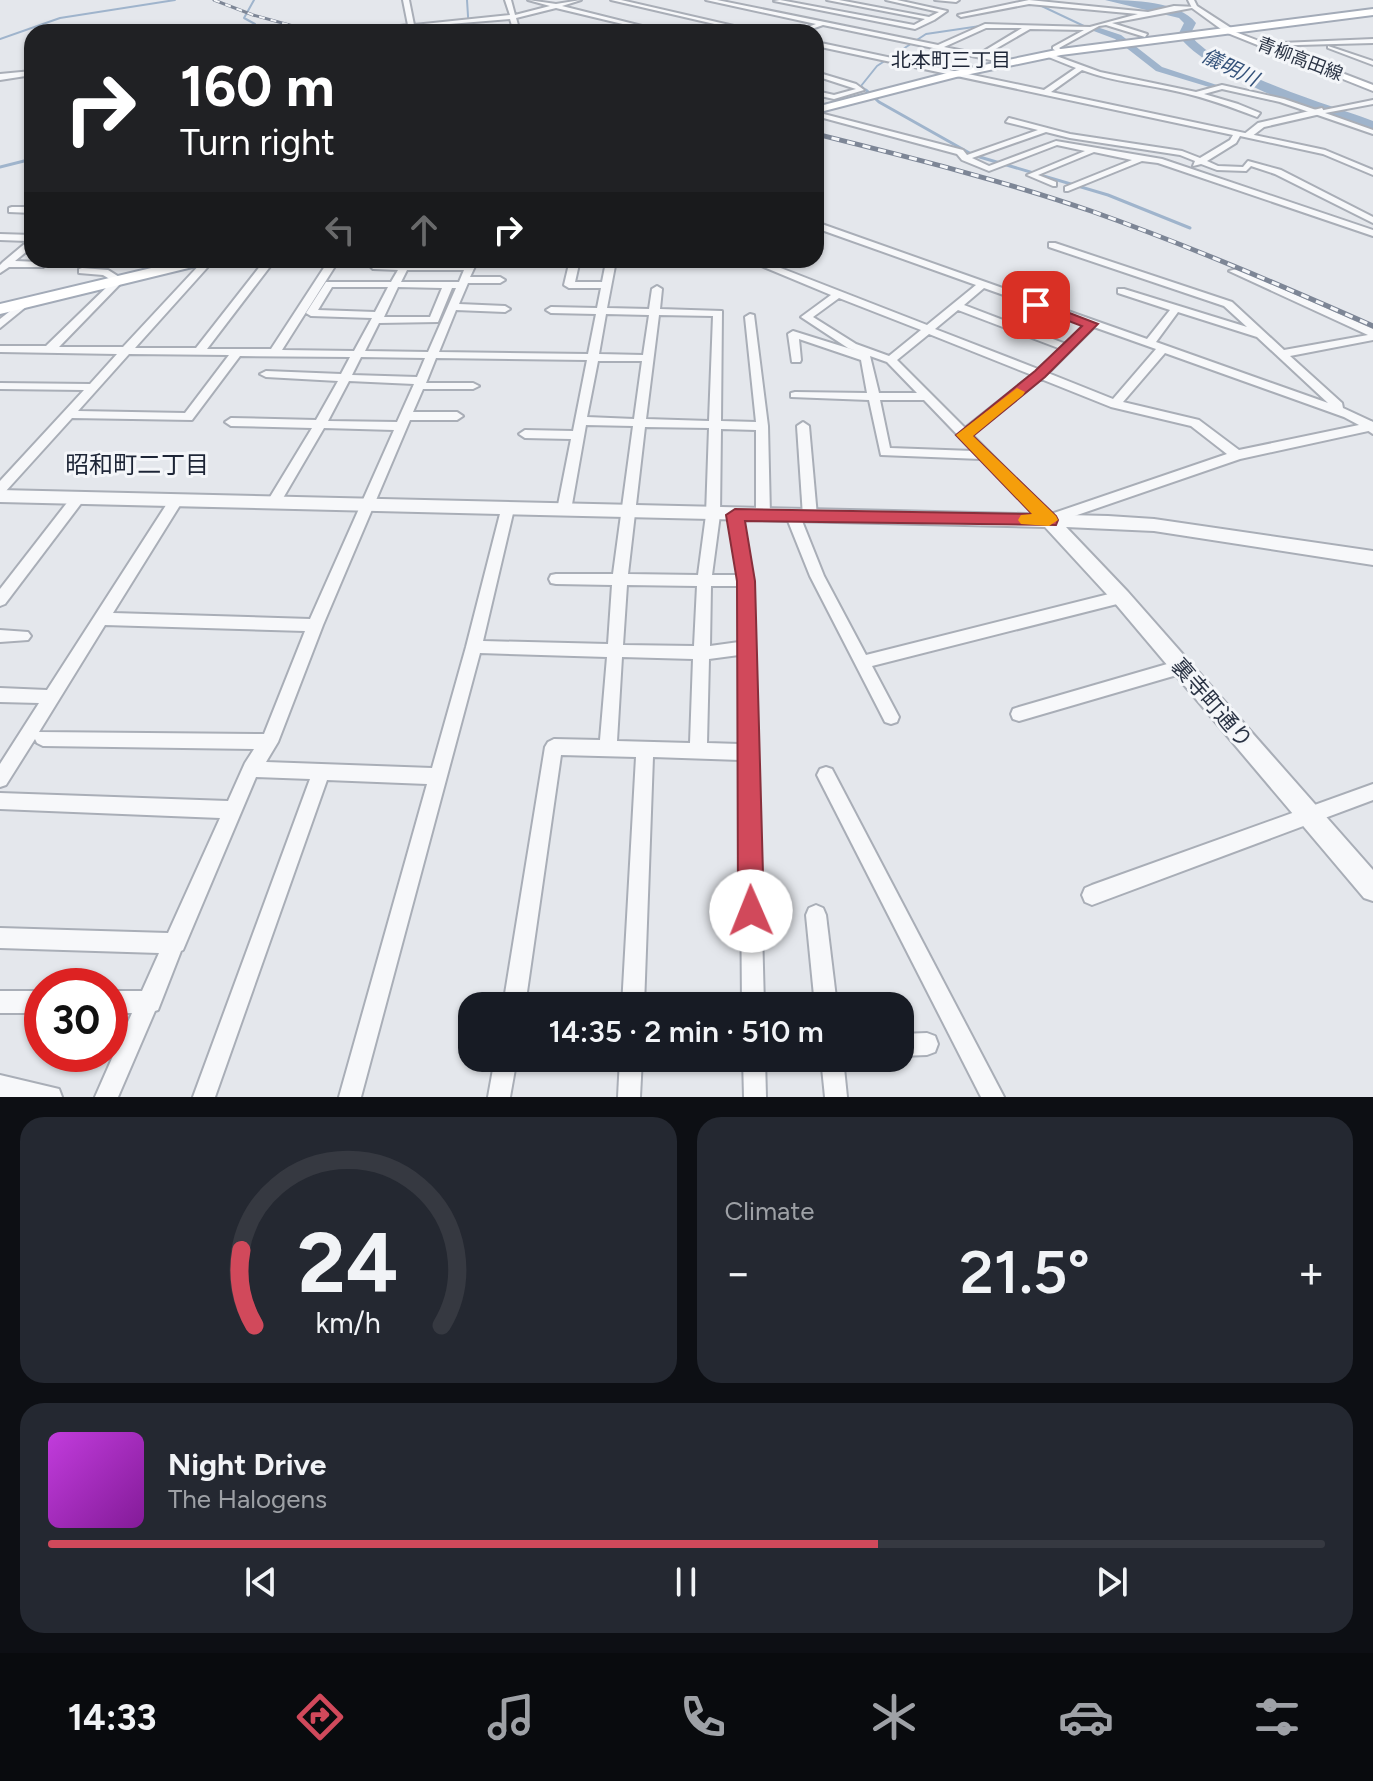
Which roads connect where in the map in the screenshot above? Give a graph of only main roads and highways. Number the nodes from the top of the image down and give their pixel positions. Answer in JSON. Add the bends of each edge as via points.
{"nodes":[{"id":1,"x":1373,"y":12,"type":"edge"},
{"id":2,"x":1228,"y":30,"type":"junction"},
{"id":3,"x":1373,"y":88,"type":"edge"},
{"id":4,"x":824,"y":110,"type":"edge"},
{"id":5,"x":171,"y":268,"type":"edge"},
{"id":6,"x":0,"y":309,"type":"edge"}],
"edges":[{"from":1,"to":2,"type":"main road"},
{"from":2,"to":3,"type":"main road","name":"青柳高田線"},
{"from":2,"to":4,"type":"main road","via":[[1010,62]]},
{"from":5,"to":6,"type":"main road"}]}
